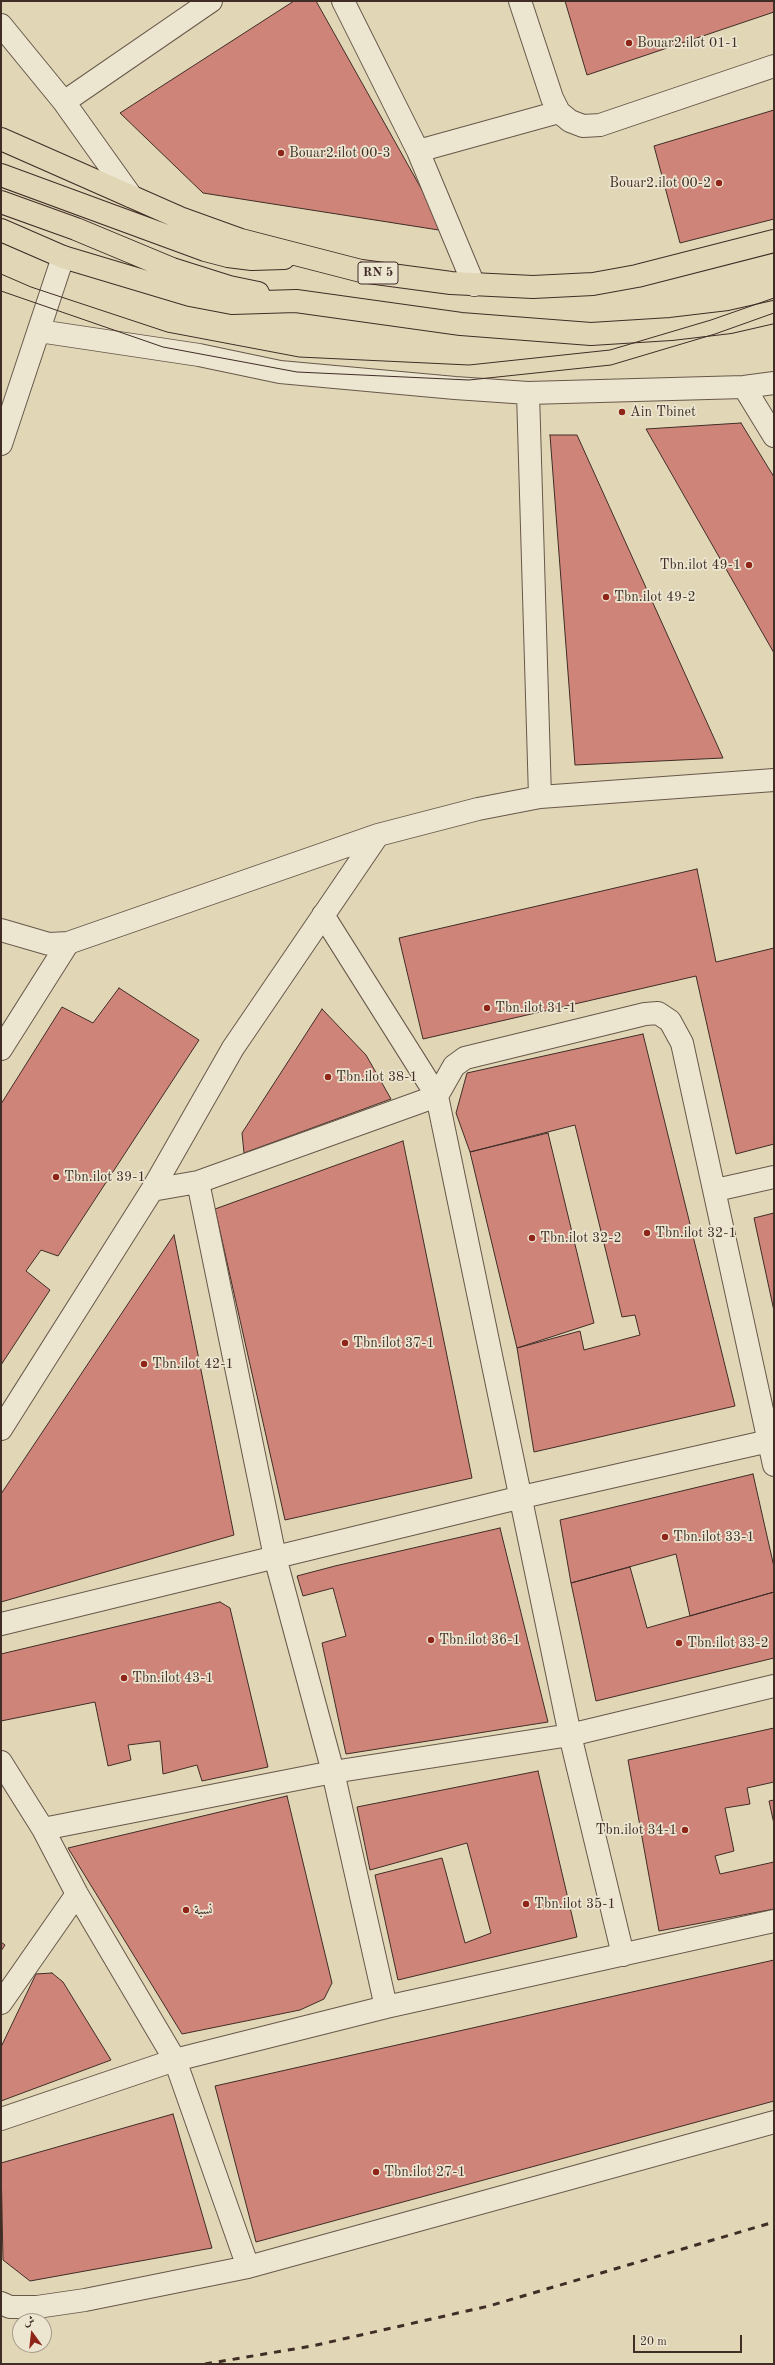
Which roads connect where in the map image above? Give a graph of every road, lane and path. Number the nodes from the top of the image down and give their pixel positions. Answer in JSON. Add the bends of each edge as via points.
{"nodes":[{"id":1,"x":211,"y":1,"type":"edge"},
{"id":2,"x":344,"y":1,"type":"edge"},
{"id":3,"x":520,"y":1,"type":"edge"},
{"id":4,"x":1,"y":25,"type":"edge"},
{"id":5,"x":774,"y":66,"type":"edge"},
{"id":6,"x":64,"y":102,"type":"junction"},
{"id":7,"x":559,"y":112,"type":"junction"},
{"id":8,"x":1,"y":139,"type":"edge"},
{"id":9,"x":418,"y":151,"type":"junction"},
{"id":10,"x":1,"y":175,"type":"edge"},
{"id":11,"x":131,"y":196,"type":"junction"},
{"id":12,"x":1,"y":202,"type":"edge"},
{"id":13,"x":1,"y":230,"type":"edge"},
{"id":14,"x":774,"y":241,"type":"edge"},
{"id":15,"x":299,"y":255,"type":"junction"},
{"id":16,"x":63,"y":257,"type":"junction"},
{"id":17,"x":474,"y":285,"type":"junction"},
{"id":18,"x":296,"y":301,"type":"junction"},
{"id":19,"x":774,"y":312,"type":"edge"},
{"id":20,"x":38,"y":331,"type":"junction"},
{"id":21,"x":774,"y":383,"type":"edge"},
{"id":22,"x":744,"y":387,"type":"junction"},
{"id":23,"x":528,"y":393,"type":"junction"},
{"id":24,"x":774,"y":436,"type":"edge"},
{"id":25,"x":1,"y":444,"type":"edge"},
{"id":26,"x":774,"y":780,"type":"edge"},
{"id":27,"x":540,"y":798,"type":"junction"},
{"id":28,"x":378,"y":835,"type":"junction"},
{"id":29,"x":323,"y":915,"type":"junction"},
{"id":30,"x":1,"y":930,"type":"edge"},
{"id":31,"x":68,"y":943,"type":"junction"},
{"id":32,"x":1,"y":1049,"type":"edge"},
{"id":33,"x":437,"y":1096,"type":"junction"},
{"id":34,"x":774,"y":1177,"type":"edge"},
{"id":35,"x":198,"y":1182,"type":"junction"},
{"id":36,"x":152,"y":1190,"type":"junction"},
{"id":37,"x":716,"y":1190,"type":"junction"},
{"id":38,"x":1,"y":1430,"type":"edge"},
{"id":39,"x":769,"y":1441,"type":"junction"},
{"id":40,"x":774,"y":1465,"type":"edge"},
{"id":41,"x":522,"y":1497,"type":"junction"},
{"id":42,"x":275,"y":1557,"type":"junction"},
{"id":43,"x":1,"y":1624,"type":"edge"},
{"id":44,"x":774,"y":1686,"type":"edge"},
{"id":45,"x":570,"y":1735,"type":"junction"},
{"id":46,"x":1,"y":1762,"type":"edge"},
{"id":47,"x":333,"y":1772,"type":"junction"},
{"id":48,"x":43,"y":1828,"type":"junction"},
{"id":49,"x":77,"y":1894,"type":"junction"},
{"id":50,"x":774,"y":1921,"type":"edge"},
{"id":51,"x":623,"y":1955,"type":"junction"},
{"id":52,"x":1,"y":2003,"type":"edge"},
{"id":53,"x":386,"y":2007,"type":"junction"},
{"id":54,"x":175,"y":2060,"type":"junction"},
{"id":55,"x":1,"y":2119,"type":"edge"},
{"id":56,"x":774,"y":2122,"type":"edge"},
{"id":57,"x":248,"y":2267,"type":"junction"},
{"id":58,"x":1,"y":2303,"type":"edge"}],
"edges":[{"from":1,"to":6,"type":"street"},
{"from":2,"to":9,"type":"street"},
{"from":3,"to":7,"type":"street"},
{"from":4,"to":6,"type":"street"},
{"from":5,"to":7,"type":"street","via":[[600,125],[583,126],[570,121]]},
{"from":6,"to":11,"type":"street"},
{"from":7,"to":9,"type":"street"},
{"from":8,"to":11,"type":"main road","number":"RN 5"},
{"from":9,"to":17,"type":"street"},
{"from":10,"to":15,"type":"main road","number":"RN 5","via":[[168,238],[228,256],[276,259]]},
{"from":11,"to":15,"type":"main road","number":"RN 5","via":[[217,232]]},
{"from":12,"to":18,"type":"main road","via":[[76,229],[172,269],[229,287]]},
{"from":13,"to":16,"type":"main road"},
{"from":14,"to":17,"type":"main road","number":"RN 5","via":[[637,276],[593,284],[533,287]]},
{"from":15,"to":17,"type":"main road","number":"RN 5","via":[[361,271]]},
{"from":16,"to":18,"type":"main road","via":[[213,300],[239,303]]},
{"from":16,"to":20,"type":"street"},
{"from":18,"to":19,"type":"main road","via":[[461,324],[591,334],[730,322]]},
{"from":20,"to":23,"type":"street","via":[[199,355],[280,372]]},
{"from":20,"to":25,"type":"street"},
{"from":21,"to":22,"type":"street"},
{"from":22,"to":23,"type":"street"},
{"from":22,"to":24,"type":"street"},
{"from":23,"to":27,"type":"street"},
{"from":26,"to":27,"type":"street"},
{"from":27,"to":28,"type":"street","via":[[478,809]]},
{"from":28,"to":29,"type":"street"},
{"from":28,"to":31,"type":"street"},
{"from":29,"to":33,"type":"street"},
{"from":29,"to":36,"type":"street","via":[[233,1048]]},
{"from":30,"to":31,"type":"street","via":[[49,944]]},
{"from":31,"to":32,"type":"street"},
{"from":33,"to":35,"type":"street"},
{"from":33,"to":37,"type":"street","via":[[454,1066],[464,1058],[658,1013],[670,1021],[682,1043]]},
{"from":33,"to":41,"type":"street"},
{"from":34,"to":37,"type":"street"},
{"from":35,"to":36,"type":"street"},
{"from":35,"to":42,"type":"street"},
{"from":36,"to":38,"type":"street"},
{"from":37,"to":39,"type":"street"},
{"from":39,"to":40,"type":"street"},
{"from":39,"to":41,"type":"street"},
{"from":41,"to":42,"type":"street"},
{"from":41,"to":45,"type":"street"},
{"from":42,"to":43,"type":"street"},
{"from":42,"to":47,"type":"street"},
{"from":44,"to":45,"type":"street"},
{"from":45,"to":47,"type":"street"},
{"from":45,"to":51,"type":"street"},
{"from":46,"to":48,"type":"street"},
{"from":47,"to":48,"type":"street"},
{"from":47,"to":53,"type":"street"},
{"from":48,"to":49,"type":"street"},
{"from":49,"to":52,"type":"street"},
{"from":49,"to":54,"type":"street"},
{"from":50,"to":51,"type":"street"},
{"from":51,"to":53,"type":"street"},
{"from":53,"to":54,"type":"street"},
{"from":54,"to":55,"type":"street"},
{"from":54,"to":57,"type":"street"},
{"from":56,"to":57,"type":"street"},
{"from":57,"to":58,"type":"street","via":[[37,2307]]}]}
